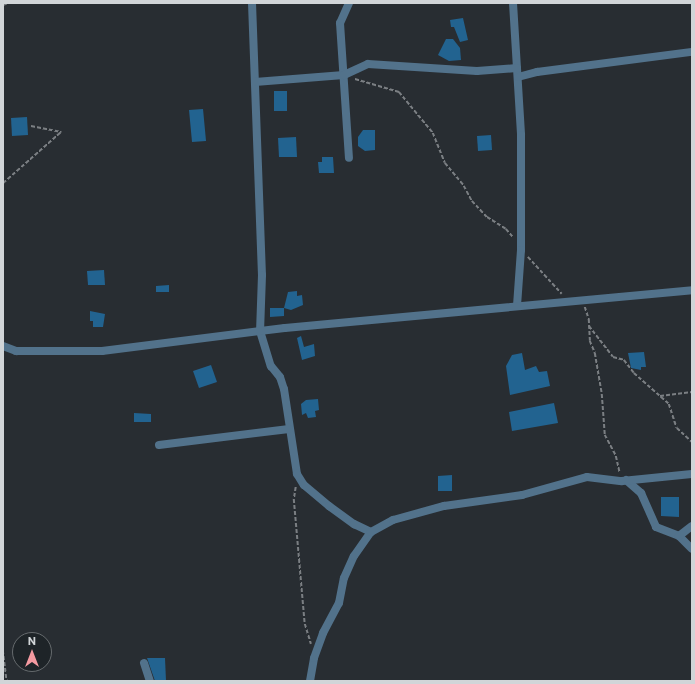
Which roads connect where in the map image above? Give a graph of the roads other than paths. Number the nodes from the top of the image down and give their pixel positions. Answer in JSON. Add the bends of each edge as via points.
{"nodes":[{"id":1,"x":252,"y":3,"type":"edge"},
{"id":2,"x":349,"y":3,"type":"edge"},
{"id":3,"x":513,"y":3,"type":"edge"},
{"id":4,"x":692,"y":52,"type":"edge"},
{"id":5,"x":517,"y":68,"type":"junction"},
{"id":6,"x":344,"y":75,"type":"junction"},
{"id":7,"x":518,"y":77,"type":"junction"},
{"id":8,"x":255,"y":82,"type":"junction"},
{"id":9,"x":349,"y":158,"type":"dead end"},
{"id":10,"x":692,"y":290,"type":"edge"},
{"id":11,"x":517,"y":306,"type":"junction"},
{"id":12,"x":260,"y":331,"type":"junction"},
{"id":13,"x":3,"y":346,"type":"edge"},
{"id":14,"x":289,"y":429,"type":"junction"},
{"id":15,"x":159,"y":445,"type":"dead end"},
{"id":16,"x":692,"y":474,"type":"edge"},
{"id":17,"x":624,"y":480,"type":"junction"},
{"id":18,"x":692,"y":526,"type":"edge"},
{"id":19,"x":371,"y":532,"type":"junction"},
{"id":20,"x":679,"y":536,"type":"junction"},
{"id":21,"x":692,"y":549,"type":"edge"},
{"id":22,"x":144,"y":663,"type":"dead end"},
{"id":23,"x":150,"y":681,"type":"edge"},
{"id":24,"x":310,"y":681,"type":"edge"}],
"edges":[{"from":1,"to":8,"type":"street"},
{"from":2,"to":6,"type":"street","via":[[340,23]]},
{"from":3,"to":5,"type":"street"},
{"from":4,"to":7,"type":"street","via":[[537,72]]},
{"from":5,"to":6,"type":"street","via":[[478,71],[368,64]]},
{"from":5,"to":7,"type":"street"},
{"from":6,"to":8,"type":"street"},
{"from":6,"to":9,"type":"street"},
{"from":7,"to":11,"type":"street","via":[[521,248]]},
{"from":8,"to":12,"type":"street","via":[[262,275]]},
{"from":10,"to":11,"type":"street"},
{"from":11,"to":12,"type":"street"},
{"from":12,"to":13,"type":"street","via":[[102,351],[16,351]]},
{"from":12,"to":14,"type":"street","via":[[271,366],[280,377]]},
{"from":14,"to":15,"type":"street"},
{"from":14,"to":19,"type":"street","via":[[297,474],[304,485],[330,506]]},
{"from":16,"to":17,"type":"street"},
{"from":17,"to":19,"type":"street","via":[[587,477],[522,495],[444,506],[394,520]]},
{"from":17,"to":20,"type":"street","via":[[641,493],[656,528]]},
{"from":18,"to":20,"type":"street"},
{"from":19,"to":24,"type":"street","via":[[354,556],[344,578],[339,602],[314,658]]},
{"from":20,"to":21,"type":"street"},
{"from":22,"to":23,"type":"street"}]}
